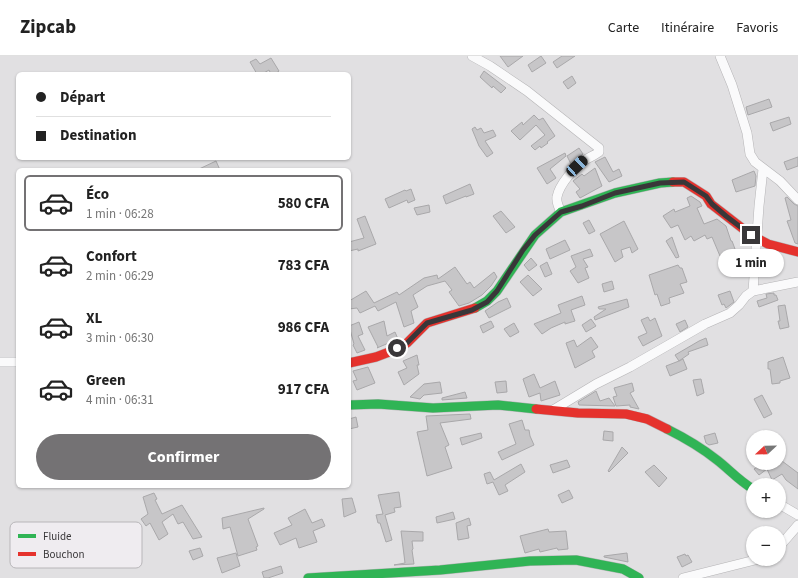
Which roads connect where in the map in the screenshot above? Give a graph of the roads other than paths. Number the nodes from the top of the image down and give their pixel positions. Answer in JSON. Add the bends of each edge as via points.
{"nodes":[{"id":1,"x":472,"y":56,"type":"edge"},
{"id":2,"x":720,"y":56,"type":"edge"},
{"id":3,"x":763,"y":169,"type":"junction"},
{"id":4,"x":798,"y":200,"type":"edge"},
{"id":5,"x":561,"y":212,"type":"junction"},
{"id":6,"x":756,"y":238,"type":"junction"},
{"id":7,"x":798,"y":252,"type":"edge"},
{"id":8,"x":798,"y":282,"type":"edge"},
{"id":9,"x":752,"y":291,"type":"junction"},
{"id":10,"x":0,"y":362,"type":"edge"},
{"id":11,"x":16,"y":362,"type":"edge"},
{"id":12,"x":351,"y":363,"type":"edge"},
{"id":13,"x":351,"y":405,"type":"edge"},
{"id":14,"x":553,"y":410,"type":"junction"},
{"id":15,"x":746,"y":485,"type":"edge"},
{"id":16,"x":786,"y":508,"type":"edge"},
{"id":17,"x":798,"y":515,"type":"edge"},
{"id":18,"x":798,"y":525,"type":"edge"},
{"id":19,"x":786,"y":538,"type":"edge"},
{"id":20,"x":746,"y":562,"type":"edge"},
{"id":21,"x":308,"y":578,"type":"edge"},
{"id":22,"x":639,"y":578,"type":"edge"},
{"id":23,"x":683,"y":578,"type":"edge"}],
"edges":[{"from":1,"to":5,"type":"street","via":[[527,91],[600,148],[599,152],[584,160],[570,173],[557,197]]},
{"from":2,"to":3,"type":"street","via":[[747,133],[750,154]]},
{"from":3,"to":4,"type":"street","via":[[780,181]]},
{"from":3,"to":6,"type":"street"},
{"from":5,"to":6,"type":"street","via":[[615,193],[660,183],[684,182],[706,196],[726,216]]},
{"from":5,"to":12,"type":"street","via":[[535,235],[487,302],[472,310],[427,323],[407,343],[397,348],[376,357]]},
{"from":6,"to":7,"type":"street"},
{"from":6,"to":9,"type":"street"},
{"from":8,"to":9,"type":"street"},
{"from":9,"to":14,"type":"street","via":[[730,313],[705,324]]},
{"from":10,"to":11,"type":"street"},
{"from":13,"to":14,"type":"street","via":[[433,408],[498,406]]},
{"from":14,"to":15,"type":"street","via":[[626,414],[646,419],[683,437],[717,460]]},
{"from":16,"to":17,"type":"street"},
{"from":18,"to":19,"type":"street"},
{"from":20,"to":23,"type":"street"},
{"from":21,"to":22,"type":"street","via":[[440,570],[530,561],[576,560],[622,569]]}]}
